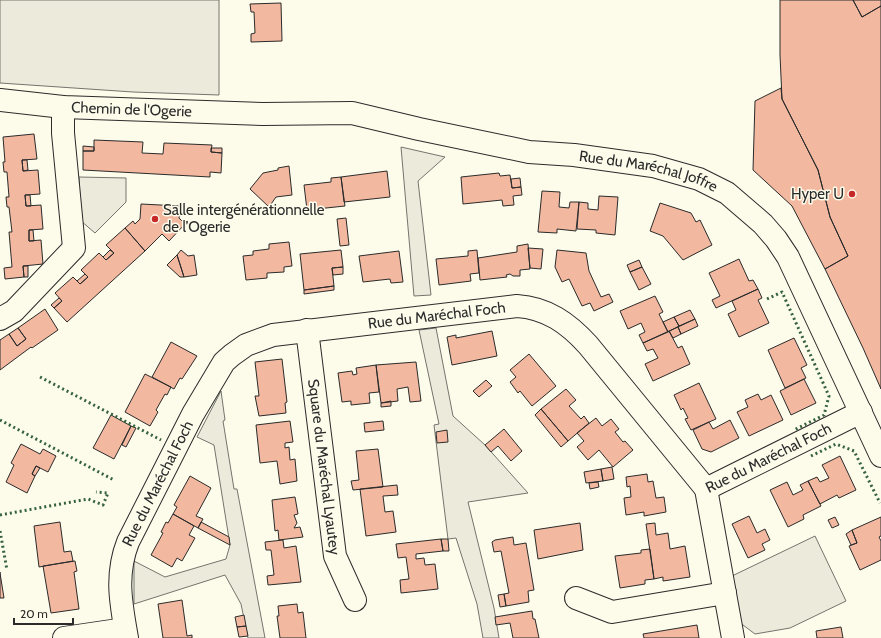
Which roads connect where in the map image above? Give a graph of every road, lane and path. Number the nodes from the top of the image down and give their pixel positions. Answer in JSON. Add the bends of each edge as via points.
{"nodes":[{"id":1,"x":0,"y":100,"type":"edge"},
{"id":2,"x":63,"y":107,"type":"junction"},
{"id":3,"x":263,"y":114,"type":"joint"},
{"id":4,"x":0,"y":319,"type":"edge"},
{"id":5,"x":307,"y":330,"type":"junction"},
{"id":6,"x":861,"y":412,"type":"junction"},
{"id":7,"x":881,"y":456,"type":"edge"},
{"id":8,"x":706,"y":489,"type":"junction"},
{"id":9,"x":724,"y":593,"type":"junction"},
{"id":10,"x":576,"y":598,"type":"dead end"},
{"id":11,"x":355,"y":600,"type":"dead end"},
{"id":12,"x":126,"y":633,"type":"edge"},
{"id":13,"x":64,"y":638,"type":"edge"},
{"id":14,"x":733,"y":638,"type":"edge"}],
"edges":[{"from":1,"to":2,"type":"street","name":"Chemin de l'Ogerie"},
{"from":2,"to":3,"type":"street","name":"Chemin de l'Ogerie"},
{"from":2,"to":4,"type":"street","via":[[63,133],[74,248],[14,312]]},
{"from":3,"to":6,"type":"street","name":"Rue du Maréchal Joffre","via":[[352,113],[528,152],[574,155],[653,166],[713,185],[727,193],[763,224],[788,257]]},
{"from":5,"to":8,"type":"street","name":"Rue du Maréchal Foch","via":[[516,306],[543,311],[567,326],[588,345]]},
{"from":5,"to":11,"type":"street","name":"Square du Maréchal Lyautey","via":[[335,556]]},
{"from":5,"to":12,"type":"street","name":"Rue du Maréchal Foch","via":[[273,335],[246,345],[224,362],[216,373],[122,557],[119,586]]},
{"from":6,"to":7,"type":"street","name":"Rue du Maréchal Joffre"},
{"from":6,"to":8,"type":"street","name":"Rue du Maréchal Foch"},
{"from":8,"to":9,"type":"street"},
{"from":9,"to":10,"type":"street","via":[[612,612]]},
{"from":9,"to":14,"type":"street"},
{"from":12,"to":13,"type":"street"}]}
